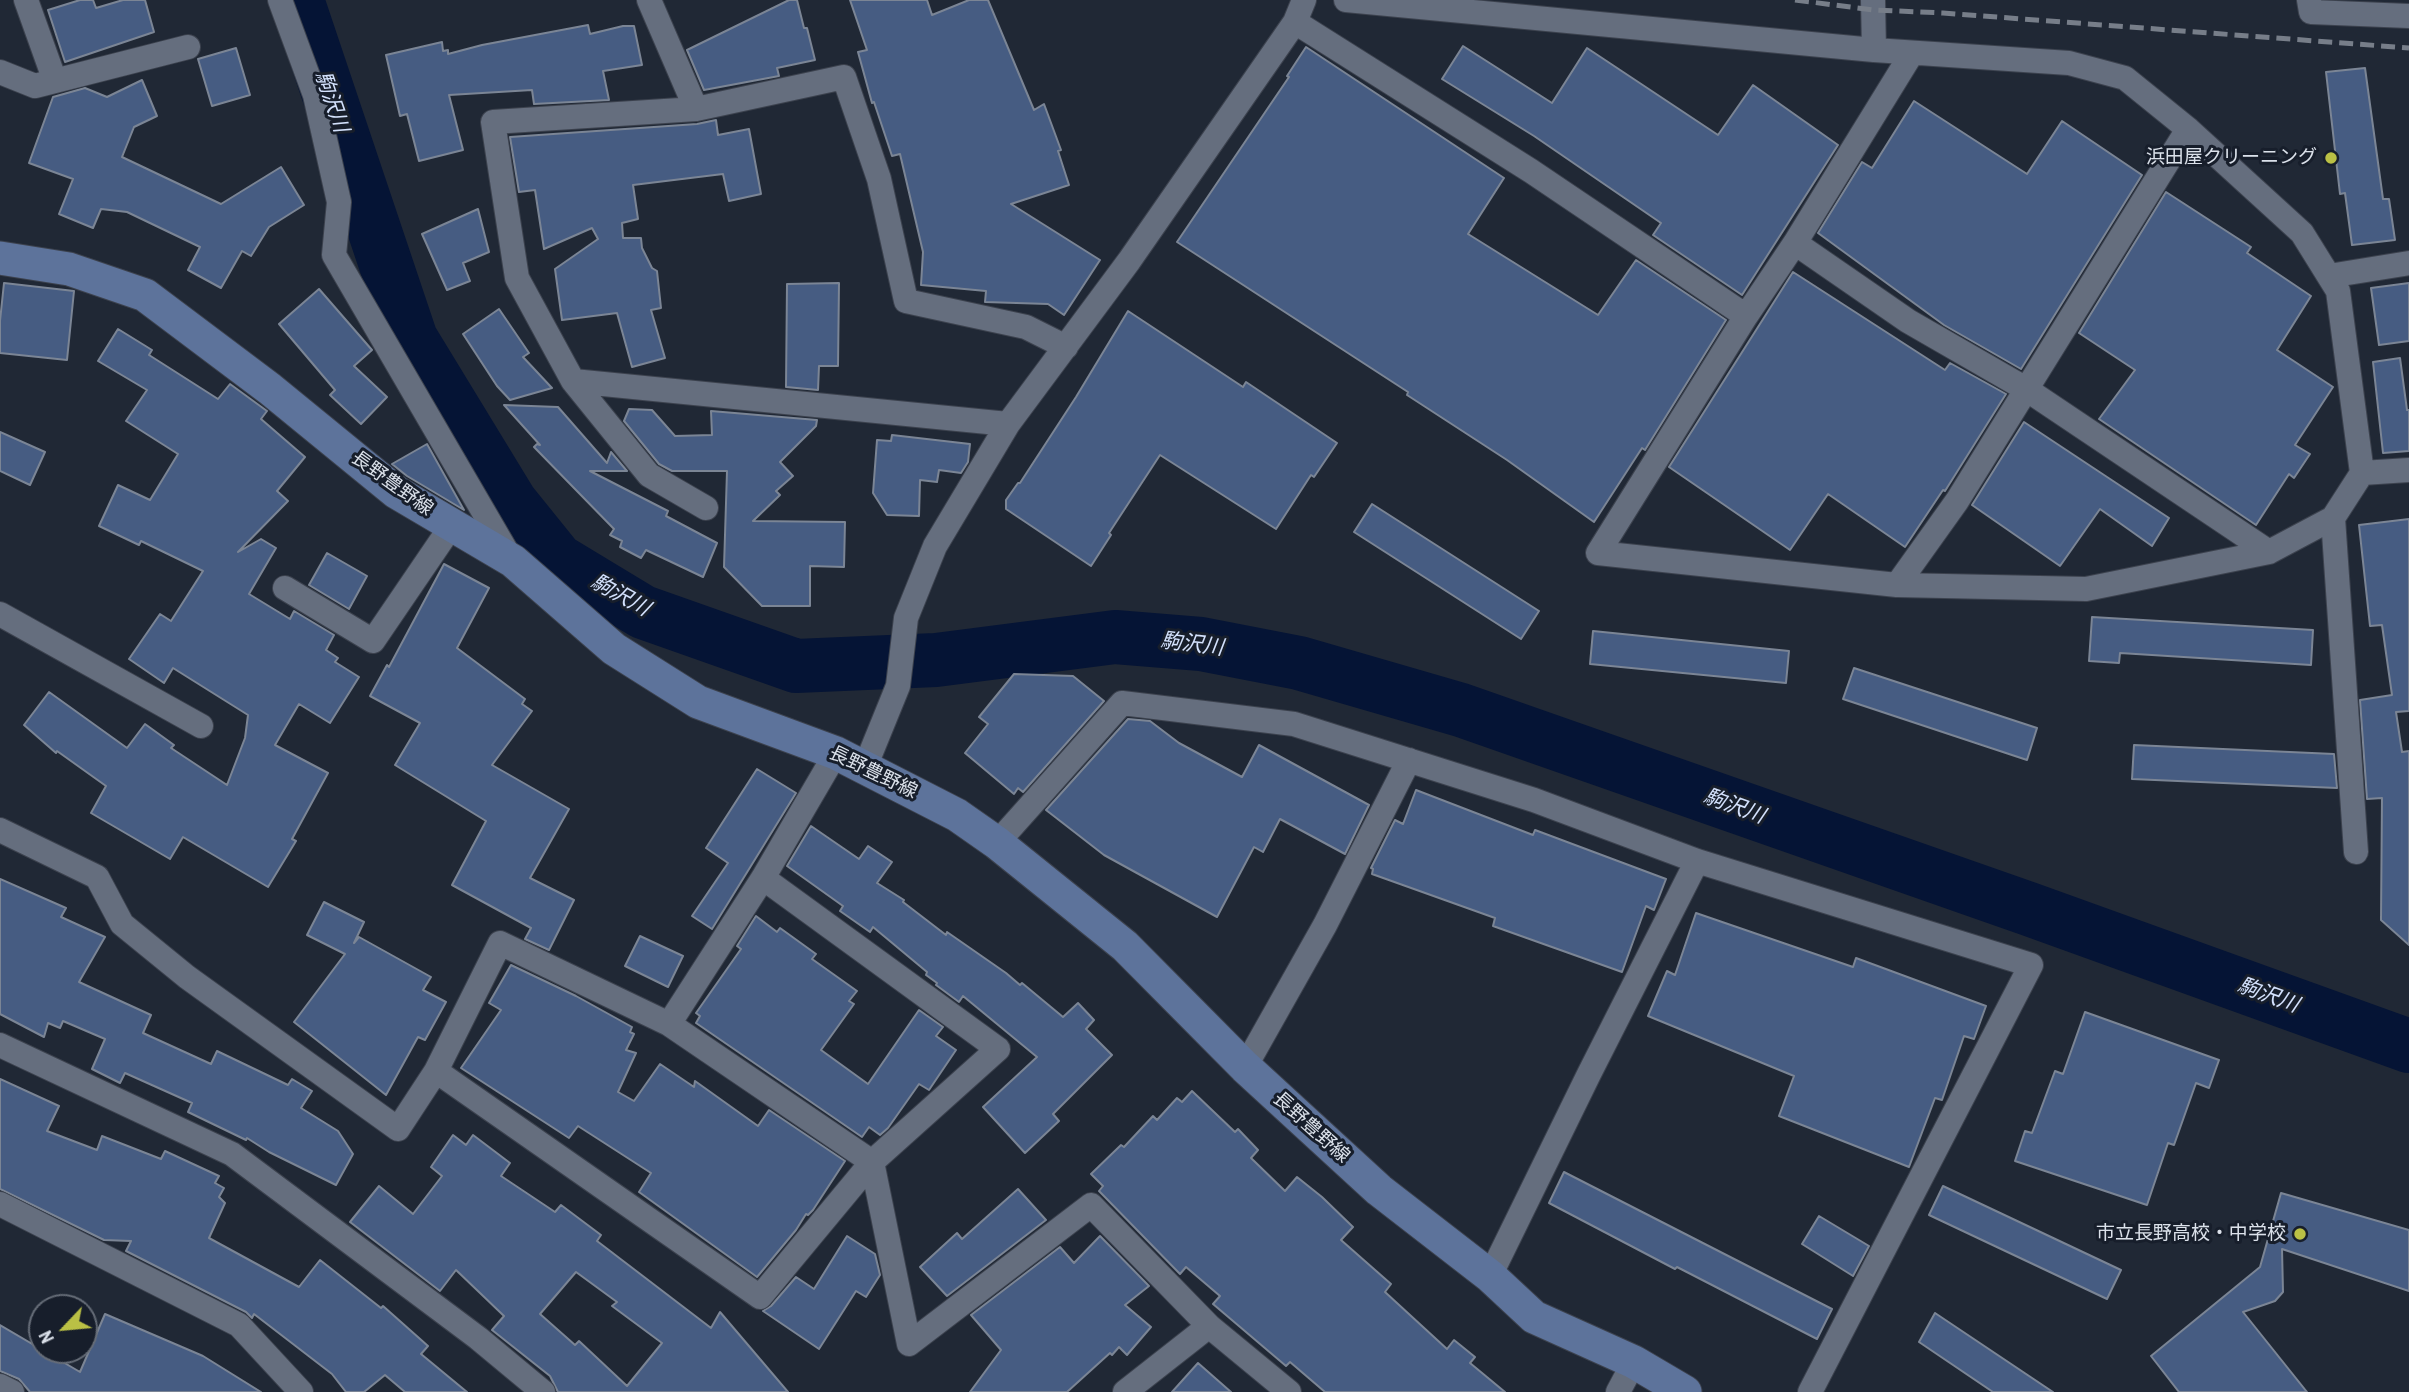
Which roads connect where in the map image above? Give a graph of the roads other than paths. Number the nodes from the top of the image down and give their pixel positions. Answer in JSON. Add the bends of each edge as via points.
{"nodes":[{"id":1,"x":26,"y":0,"type":"edge"},
{"id":2,"x":280,"y":0,"type":"edge"},
{"id":3,"x":649,"y":0,"type":"edge"},
{"id":4,"x":1346,"y":0,"type":"edge"},
{"id":5,"x":1873,"y":0,"type":"edge"},
{"id":6,"x":2309,"y":0,"type":"edge"},
{"id":7,"x":1300,"y":11,"type":"edge"},
{"id":8,"x":2409,"y":16,"type":"edge"},
{"id":9,"x":188,"y":47,"type":"dead end"},
{"id":10,"x":1874,"y":50,"type":"junction"},
{"id":11,"x":1912,"y":53,"type":"junction"},
{"id":12,"x":0,"y":72,"type":"edge"},
{"id":13,"x":55,"y":81,"type":"junction"},
{"id":14,"x":696,"y":109,"type":"junction"},
{"id":15,"x":2188,"y":129,"type":"junction"},
{"id":16,"x":1796,"y":243,"type":"junction"},
{"id":17,"x":0,"y":258,"type":"edge"},
{"id":18,"x":2409,"y":263,"type":"edge"},
{"id":19,"x":2329,"y":276,"type":"junction"},
{"id":20,"x":1746,"y":316,"type":"junction"},
{"id":21,"x":1066,"y":347,"type":"junction"},
{"id":22,"x":573,"y":382,"type":"junction"},
{"id":23,"x":2026,"y":389,"type":"junction"},
{"id":24,"x":1008,"y":424,"type":"junction"},
{"id":25,"x":2409,"y":470,"type":"edge"},
{"id":26,"x":2362,"y":473,"type":"junction"},
{"id":27,"x":706,"y":508,"type":"dead end"},
{"id":28,"x":2333,"y":518,"type":"junction"},
{"id":29,"x":452,"y":525,"type":"junction"},
{"id":30,"x":2269,"y":552,"type":"junction"},
{"id":31,"x":513,"y":561,"type":"junction"},
{"id":32,"x":1897,"y":585,"type":"junction"},
{"id":33,"x":285,"y":588,"type":"dead end"},
{"id":34,"x":0,"y":614,"type":"edge"},
{"id":35,"x":201,"y":726,"type":"dead end"},
{"id":36,"x":836,"y":753,"type":"junction"},
{"id":37,"x":1409,"y":760,"type":"junction"},
{"id":38,"x":865,"y":767,"type":"junction"},
{"id":39,"x":0,"y":830,"type":"edge"},
{"id":40,"x":997,"y":843,"type":"junction"},
{"id":41,"x":2356,"y":852,"type":"dead end"},
{"id":42,"x":1697,"y":861,"type":"junction"},
{"id":43,"x":763,"y":878,"type":"junction"},
{"id":44,"x":670,"y":1024,"type":"junction"},
{"id":45,"x":0,"y":1045,"type":"edge"},
{"id":46,"x":1245,"y":1067,"type":"junction"},
{"id":47,"x":436,"y":1071,"type":"junction"},
{"id":48,"x":872,"y":1162,"type":"junction"},
{"id":49,"x":0,"y":1204,"type":"edge"},
{"id":50,"x":1490,"y":1276,"type":"junction"},
{"id":51,"x":1209,"y":1326,"type":"junction"},
{"id":52,"x":1634,"y":1362,"type":"junction"},
{"id":53,"x":0,"y":1386,"type":"edge"},
{"id":54,"x":1128,"y":1391,"type":"edge"},
{"id":55,"x":12,"y":1392,"type":"edge"},
{"id":56,"x":301,"y":1392,"type":"edge"},
{"id":57,"x":543,"y":1392,"type":"edge"},
{"id":58,"x":1289,"y":1392,"type":"edge"},
{"id":59,"x":1618,"y":1392,"type":"edge"},
{"id":60,"x":1685,"y":1392,"type":"edge"},
{"id":61,"x":1810,"y":1392,"type":"edge"}],
"edges":[{"from":1,"to":13,"type":"street"},
{"from":2,"to":31,"type":"street","via":[[315,95],[339,202],[334,255]]},
{"from":3,"to":14,"type":"street"},
{"from":4,"to":10,"type":"street"},
{"from":5,"to":10,"type":"street"},
{"from":6,"to":8,"type":"street","via":[[2311,12]]},
{"from":7,"to":20,"type":"street"},
{"from":7,"to":21,"type":"street"},
{"from":9,"to":13,"type":"street"},
{"from":10,"to":11,"type":"street"},
{"from":11,"to":15,"type":"street","via":[[2070,63],[2125,78]]},
{"from":11,"to":16,"type":"street"},
{"from":12,"to":13,"type":"street","via":[[35,86]]},
{"from":14,"to":21,"type":"street","via":[[844,76],[879,178],[906,301],[1026,327]]},
{"from":14,"to":22,"type":"street","via":[[493,122],[517,278]]},
{"from":15,"to":19,"type":"street","via":[[2301,233]]},
{"from":15,"to":23,"type":"street"},
{"from":16,"to":20,"type":"street"},
{"from":16,"to":23,"type":"street","via":[[1908,321]]},
{"from":17,"to":29,"type":"main road","name":"長野豊野線","via":[[69,268],[145,295],[396,492]]},
{"from":18,"to":19,"type":"street"},
{"from":19,"to":26,"type":"street","via":[[2338,291]]},
{"from":20,"to":32,"type":"street","via":[[1598,553]]},
{"from":21,"to":24,"type":"street"},
{"from":22,"to":24,"type":"street"},
{"from":22,"to":27,"type":"street","via":[[649,475]]},
{"from":23,"to":30,"type":"street"},
{"from":23,"to":32,"type":"street","via":[[1957,501]]},
{"from":24,"to":38,"type":"street","via":[[935,546],[906,618],[898,686]]},
{"from":25,"to":26,"type":"street"},
{"from":26,"to":28,"type":"street"},
{"from":28,"to":30,"type":"street"},
{"from":28,"to":41,"type":"street"},
{"from":29,"to":31,"type":"main road","name":"長野豊野線"},
{"from":29,"to":33,"type":"street","via":[[373,641]]},
{"from":30,"to":32,"type":"street","via":[[2086,589]]},
{"from":31,"to":36,"type":"main road","name":"長野豊野線","via":[[614,649],[698,702]]},
{"from":34,"to":35,"type":"street"},
{"from":36,"to":38,"type":"main road","name":"長野豊野線"},
{"from":36,"to":43,"type":"street"},
{"from":37,"to":40,"type":"street","via":[[1294,724],[1122,703]]},
{"from":37,"to":42,"type":"street","via":[[1534,800]]},
{"from":37,"to":46,"type":"street","via":[[1325,925]]},
{"from":38,"to":40,"type":"main road","name":"長野豊野線","via":[[957,815]]},
{"from":39,"to":47,"type":"street","via":[[97,877],[122,924],[187,977],[398,1129]]},
{"from":40,"to":46,"type":"main road","name":"長野豊野線","via":[[1125,946]]},
{"from":42,"to":50,"type":"street"},
{"from":42,"to":61,"type":"street","via":[[2031,965]]},
{"from":43,"to":44,"type":"street"},
{"from":43,"to":48,"type":"street","via":[[998,1049]]},
{"from":44,"to":47,"type":"street","via":[[500,943]]},
{"from":44,"to":48,"type":"street"},
{"from":45,"to":57,"type":"street","via":[[232,1154]]},
{"from":46,"to":50,"type":"main road","name":"長野豊野線","via":[[1379,1190]]},
{"from":47,"to":48,"type":"street","via":[[760,1297]]},
{"from":48,"to":51,"type":"street","via":[[909,1344],[1091,1205]]},
{"from":49,"to":56,"type":"street","via":[[239,1325]]},
{"from":50,"to":52,"type":"main road","name":"長野豊野線","via":[[1534,1317]]},
{"from":51,"to":54,"type":"street"},
{"from":51,"to":58,"type":"street"},
{"from":52,"to":59,"type":"street"},
{"from":52,"to":60,"type":"main road","name":"長野豊野線"},
{"from":53,"to":55,"type":"street"}]}
